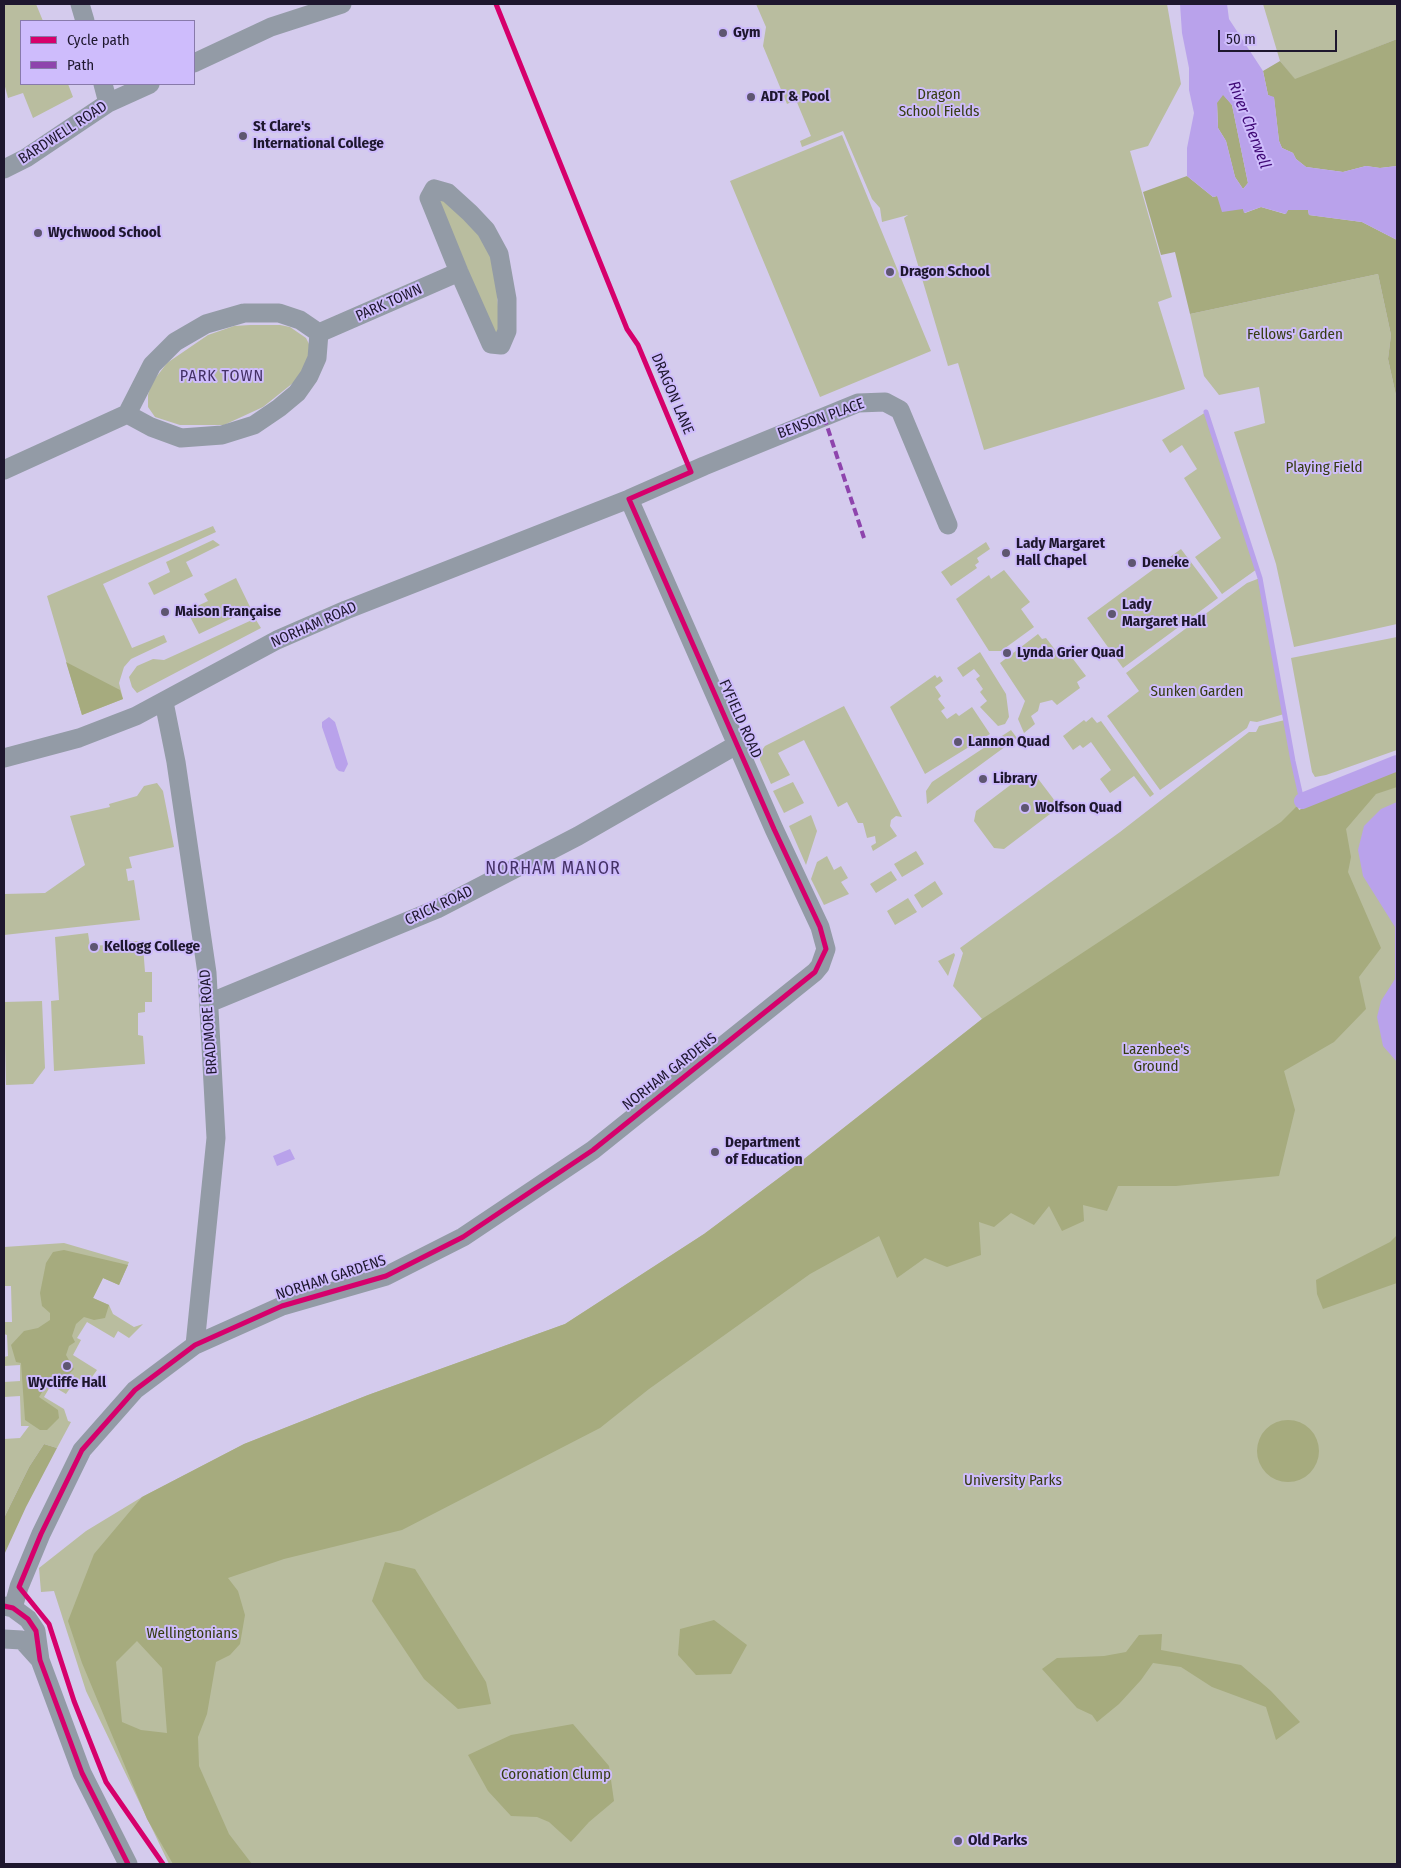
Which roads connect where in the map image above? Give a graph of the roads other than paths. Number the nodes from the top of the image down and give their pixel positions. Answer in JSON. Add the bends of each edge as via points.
{"nodes":[{"id":1,"x":80,"y":4,"type":"edge"},
{"id":2,"x":342,"y":4,"type":"edge"},
{"id":3,"x":85,"y":20,"type":"edge"},
{"id":4,"x":195,"y":63,"type":"edge"},
{"id":5,"x":103,"y":85,"type":"edge"},
{"id":6,"x":148,"y":85,"type":"edge"},
{"id":7,"x":108,"y":103,"type":"junction"},
{"id":8,"x":4,"y":169,"type":"edge"},
{"id":9,"x":458,"y":272,"type":"junction"},
{"id":10,"x":319,"y":333,"type":"junction"},
{"id":11,"x":127,"y":414,"type":"junction"},
{"id":12,"x":4,"y":470,"type":"edge"},
{"id":13,"x":628,"y":499,"type":"junction"},
{"id":14,"x":948,"y":525,"type":"dead end"},
{"id":15,"x":164,"y":702,"type":"junction"},
{"id":16,"x":738,"y":744,"type":"junction"},
{"id":17,"x":4,"y":758,"type":"edge"},
{"id":18,"x":826,"y":949,"type":"joint"},
{"id":19,"x":209,"y":1003,"type":"junction"},
{"id":20,"x":195,"y":1344,"type":"junction"},
{"id":21,"x":8,"y":1607,"type":"edge"},
{"id":22,"x":4,"y":1639,"type":"edge"},
{"id":23,"x":22,"y":1640,"type":"junction"},
{"id":24,"x":40,"y":1660,"type":"junction"},
{"id":25,"x":128,"y":1864,"type":"edge"}],
"edges":[{"from":1,"to":3,"type":"street"},
{"from":2,"to":4,"type":"street","via":[[271,26]]},
{"from":5,"to":7,"type":"street"},
{"from":6,"to":7,"type":"street","name":"BARDWELL ROAD"},
{"from":7,"to":8,"type":"street","name":"BARDWELL ROAD","via":[[26,158]]},
{"from":9,"to":9,"type":"street","via":[[429,198],[434,189],[448,193],[470,213],[486,230],[499,254],[507,299],[507,331],[501,345],[491,344]]},
{"from":9,"to":10,"type":"street","name":"PARK TOWN"},
{"from":10,"to":11,"type":"street","via":[[300,320],[279,314],[244,313],[206,324],[175,342],[152,365]]},
{"from":10,"to":11,"type":"street","via":[[317,358],[309,376],[285,403],[254,425],[222,435],[180,438]]},
{"from":11,"to":12,"type":"street"},
{"from":13,"to":14,"type":"street","name":"BENSON PLACE","via":[[841,409],[858,403],[885,402],[904,416]]},
{"from":13,"to":15,"type":"street","name":"NORHAM ROAD","via":[[277,640]]},
{"from":13,"to":16,"type":"street","name":"FYFIELD ROAD"},
{"from":15,"to":17,"type":"street","name":"NORHAM ROAD","via":[[79,738]]},
{"from":15,"to":19,"type":"street","name":"BRADMORE ROAD","via":[[200,918]]},
{"from":16,"to":18,"type":"street","name":"FYFIELD ROAD","via":[[820,926]]},
{"from":16,"to":19,"type":"street","name":"CRICK ROAD","via":[[578,836],[437,909]]},
{"from":18,"to":20,"type":"street","name":"NORHAM GARDENS","via":[[815,972],[616,1131],[463,1237],[386,1276],[282,1306]]},
{"from":19,"to":20,"type":"street","name":"BRADMORE ROAD","via":[[216,1138]]},
{"from":20,"to":21,"type":"street","name":"NORHAM GARDENS","via":[[134,1390],[82,1450]]},
{"from":21,"to":23,"type":"street"},
{"from":21,"to":24,"type":"street","via":[[28,1619],[36,1631]]},
{"from":22,"to":23,"type":"street"},
{"from":23,"to":24,"type":"street"},
{"from":24,"to":25,"type":"street","via":[[82,1773]]}]}
